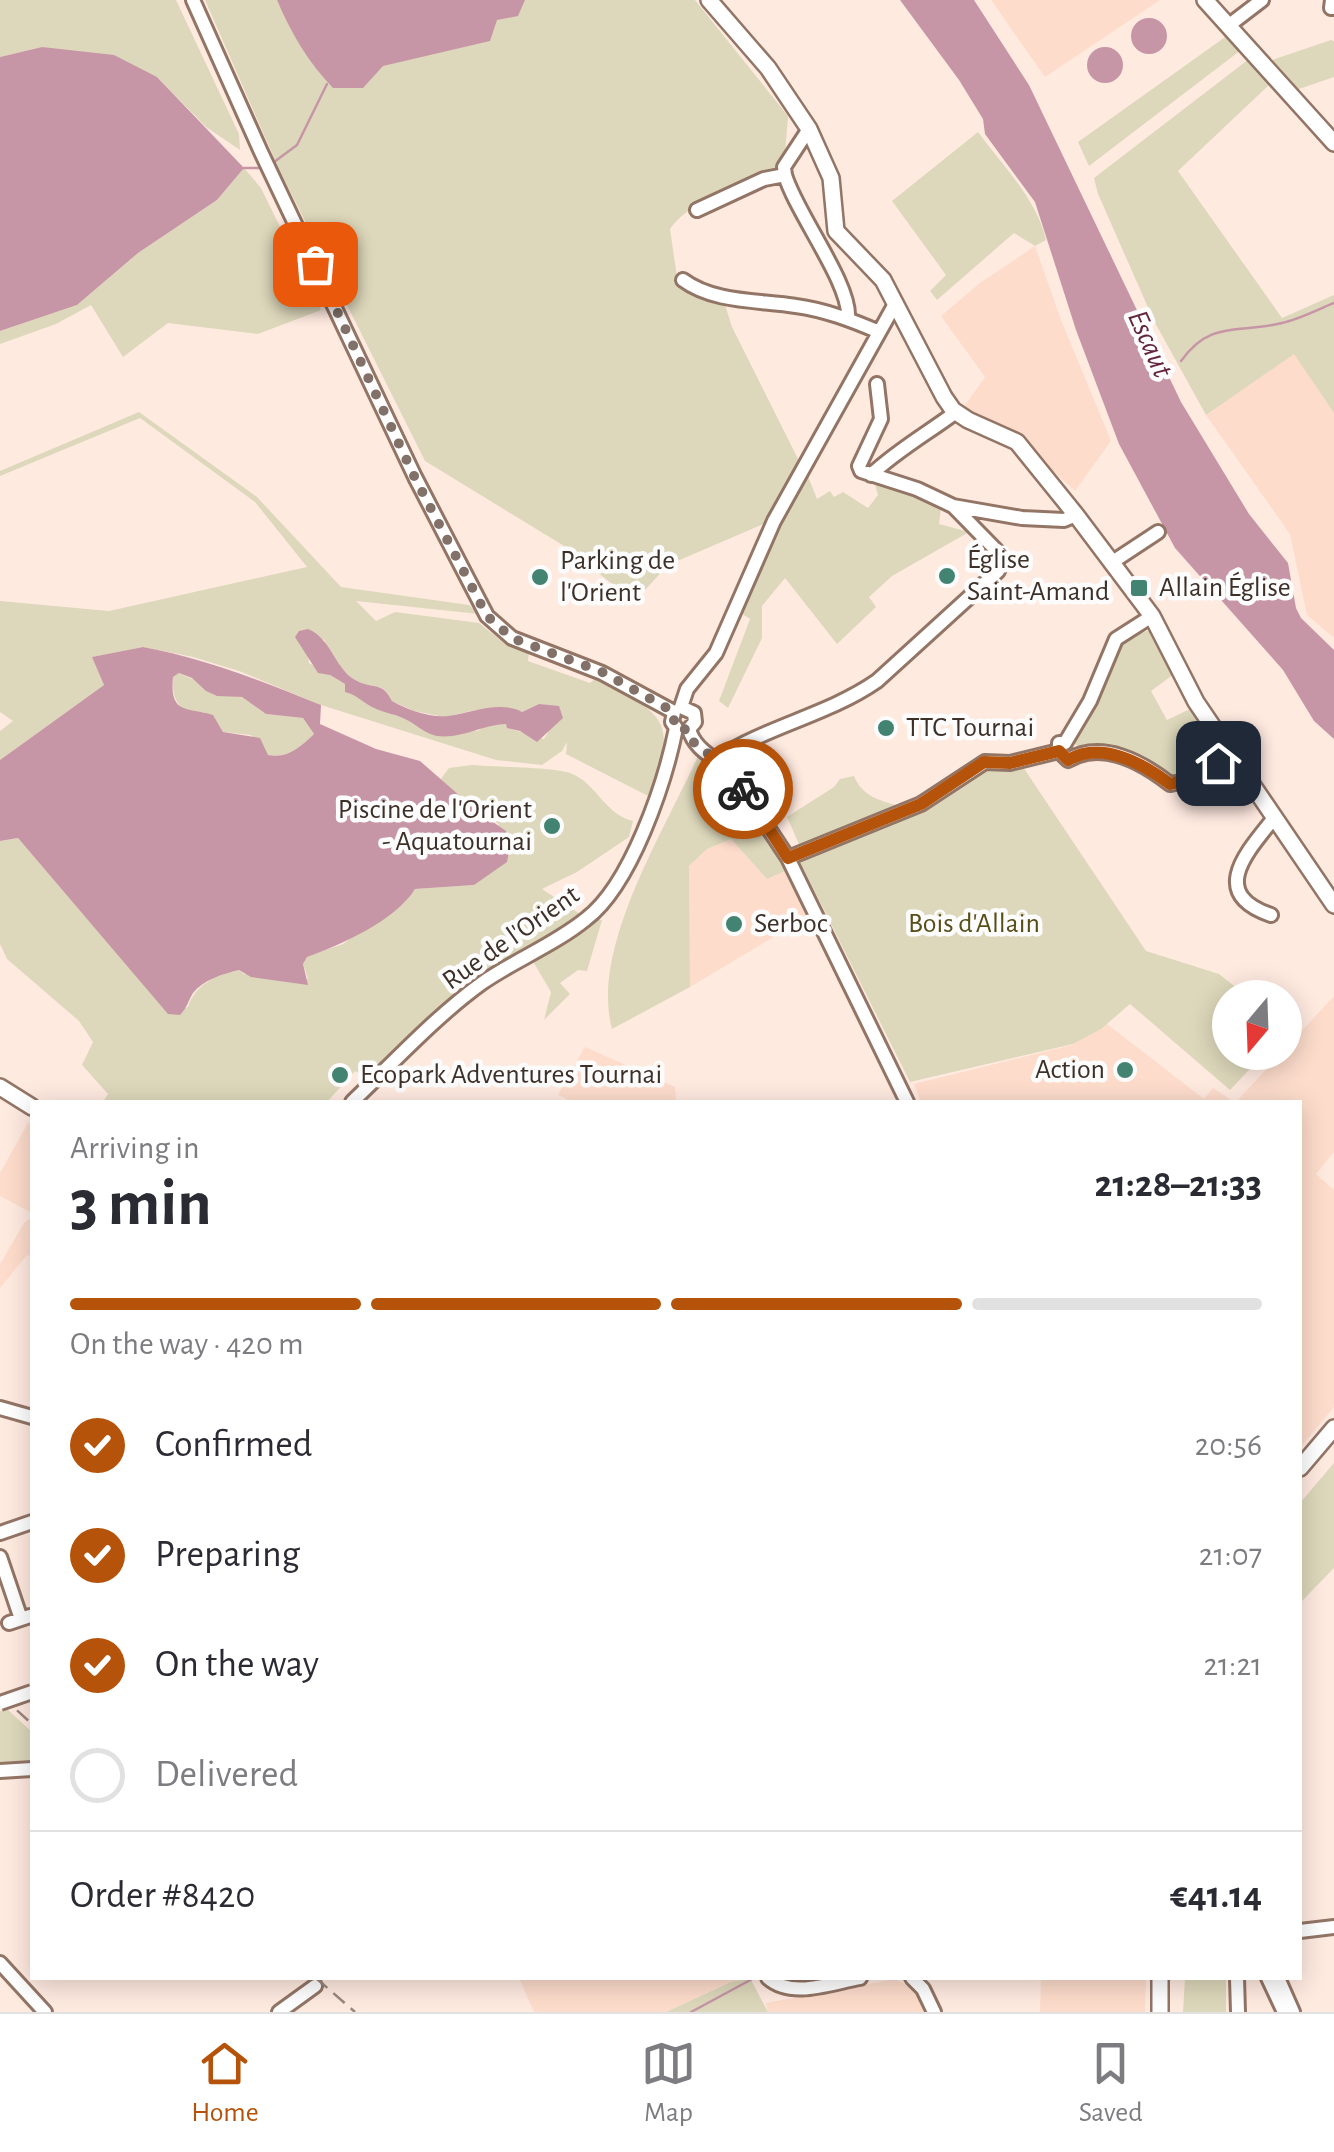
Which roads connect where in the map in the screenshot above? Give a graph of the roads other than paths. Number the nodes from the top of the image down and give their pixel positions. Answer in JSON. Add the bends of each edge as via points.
{"nodes":[{"id":1,"x":193,"y":0,"type":"edge"},
{"id":2,"x":709,"y":0,"type":"edge"},
{"id":3,"x":1205,"y":0,"type":"edge"},
{"id":4,"x":1262,"y":0,"type":"edge"},
{"id":5,"x":1332,"y":0,"type":"edge"},
{"id":6,"x":1334,"y":8,"type":"edge"},
{"id":7,"x":1228,"y":26,"type":"junction"},
{"id":8,"x":809,"y":130,"type":"junction"},
{"id":9,"x":1334,"y":143,"type":"edge"},
{"id":10,"x":785,"y":175,"type":"junction"},
{"id":11,"x":697,"y":210,"type":"dead end"},
{"id":12,"x":682,"y":280,"type":"dead end"},
{"id":13,"x":896,"y":304,"type":"junction"},
{"id":14,"x":848,"y":318,"type":"junction"},
{"id":15,"x":878,"y":331,"type":"junction"},
{"id":16,"x":876,"y":384,"type":"dead end"},
{"id":17,"x":956,"y":412,"type":"junction"},
{"id":18,"x":871,"y":475,"type":"junction"},
{"id":19,"x":952,"y":506,"type":"junction"},
{"id":20,"x":1076,"y":515,"type":"junction"},
{"id":21,"x":1158,"y":532,"type":"dead end"},
{"id":22,"x":1111,"y":563,"type":"junction"},
{"id":23,"x":1152,"y":616,"type":"junction"},
{"id":24,"x":677,"y":709,"type":"junction"},
{"id":25,"x":682,"y":729,"type":"junction"},
{"id":26,"x":1221,"y":738,"type":"junction"},
{"id":27,"x":1059,"y":751,"type":"junction"},
{"id":28,"x":717,"y":759,"type":"junction"},
{"id":29,"x":1205,"y":766,"type":"junction"},
{"id":30,"x":1239,"y":768,"type":"junction"},
{"id":31,"x":1274,"y":818,"type":"junction"},
{"id":32,"x":788,"y":858,"type":"junction"},
{"id":33,"x":1332,"y":898,"type":"edge"},
{"id":34,"x":1270,"y":915,"type":"dead end"},
{"id":35,"x":0,"y":1087,"type":"edge"},
{"id":36,"x":0,"y":1096,"type":"edge"},
{"id":37,"x":354,"y":1100,"type":"edge"},
{"id":38,"x":907,"y":1100,"type":"edge"},
{"id":39,"x":30,"y":1106,"type":"edge"},
{"id":40,"x":30,"y":1115,"type":"edge"},
{"id":41,"x":0,"y":1408,"type":"edge"},
{"id":42,"x":30,"y":1416,"type":"edge"},
{"id":43,"x":1334,"y":1428,"type":"edge"},
{"id":44,"x":1334,"y":1443,"type":"edge"},
{"id":45,"x":1302,"y":1466,"type":"edge"},
{"id":46,"x":1302,"y":1482,"type":"edge"},
{"id":47,"x":30,"y":1523,"type":"edge"},
{"id":48,"x":0,"y":1533,"type":"edge"},
{"id":49,"x":0,"y":1557,"type":"edge"},
{"id":50,"x":20,"y":1620,"type":"edge"},
{"id":51,"x":30,"y":1693,"type":"edge"},
{"id":52,"x":0,"y":1703,"type":"edge"},
{"id":53,"x":30,"y":1769,"type":"edge"},
{"id":54,"x":0,"y":1771,"type":"edge"},
{"id":55,"x":1334,"y":1928,"type":"edge"},
{"id":56,"x":1305,"y":1930,"type":"edge"},
{"id":57,"x":0,"y":1963,"type":"edge"},
{"id":58,"x":770,"y":1980,"type":"edge"},
{"id":59,"x":849,"y":1980,"type":"edge"},
{"id":60,"x":914,"y":1980,"type":"edge"},
{"id":61,"x":1164,"y":1980,"type":"edge"},
{"id":62,"x":1164,"y":1980,"type":"edge"},
{"id":63,"x":1236,"y":1980,"type":"edge"},
{"id":64,"x":1269,"y":1980,"type":"edge"},
{"id":65,"x":1279,"y":1980,"type":"edge"},
{"id":66,"x":315,"y":1986,"type":"dead end"},
{"id":67,"x":46,"y":2012,"type":"edge"},
{"id":68,"x":279,"y":2012,"type":"edge"},
{"id":69,"x":934,"y":2012,"type":"edge"},
{"id":70,"x":1160,"y":2012,"type":"edge"},
{"id":71,"x":1168,"y":2012,"type":"edge"},
{"id":72,"x":1238,"y":2012,"type":"edge"},
{"id":73,"x":1284,"y":2012,"type":"edge"},
{"id":74,"x":1293,"y":2012,"type":"edge"}],
"edges":[{"from":1,"to":24,"type":"street","via":[[415,478],[487,616],[512,638]]},
{"from":2,"to":8,"type":"main road","via":[[768,68]]},
{"from":3,"to":7,"type":"main road"},
{"from":4,"to":7,"type":"street"},
{"from":5,"to":6,"type":"street"},
{"from":7,"to":9,"type":"main road"},
{"from":8,"to":10,"type":"street","via":[[784,166]]},
{"from":8,"to":13,"type":"main road","via":[[830,178],[836,231],[883,280]]},
{"from":10,"to":11,"type":"street"},
{"from":10,"to":14,"type":"street"},
{"from":12,"to":14,"type":"street","via":[[722,296]]},
{"from":13,"to":15,"type":"street"},
{"from":13,"to":17,"type":"main road"},
{"from":14,"to":15,"type":"street"},
{"from":15,"to":24,"type":"street","via":[[768,534],[716,653]]},
{"from":16,"to":18,"type":"street","via":[[880,419],[859,466]]},
{"from":17,"to":18,"type":"street"},
{"from":17,"to":20,"type":"main road","via":[[1017,442]]},
{"from":18,"to":19,"type":"street"},
{"from":19,"to":20,"type":"street","via":[[1022,518]]},
{"from":19,"to":28,"type":"street","via":[[999,553],[998,571],[856,696]]},
{"from":20,"to":22,"type":"main road"},
{"from":21,"to":22,"type":"street"},
{"from":22,"to":23,"type":"main road"},
{"from":23,"to":26,"type":"main road"},
{"from":23,"to":27,"type":"street","via":[[1116,638],[1090,701]]},
{"from":24,"to":25,"type":"street","via":[[672,722]]},
{"from":24,"to":25,"type":"street","via":[[694,713],[695,722]]},
{"from":25,"to":28,"type":"street"},
{"from":25,"to":37,"type":"street","name":"Rue de l'Orient","via":[[661,790],[599,909],[482,982]]},
{"from":26,"to":29,"type":"street"},
{"from":26,"to":30,"type":"main road"},
{"from":27,"to":29,"type":"street","via":[[1068,760],[1082,752],[1104,753],[1143,764],[1170,784]]},
{"from":27,"to":32,"type":"street","via":[[984,762],[921,804]]},
{"from":28,"to":32,"type":"street"},
{"from":29,"to":30,"type":"street"},
{"from":30,"to":31,"type":"main road"},
{"from":31,"to":33,"type":"main road"},
{"from":31,"to":34,"type":"street","via":[[1235,875],[1248,901]]},
{"from":32,"to":38,"type":"street"},
{"from":35,"to":39,"type":"main road"},
{"from":36,"to":40,"type":"main road"},
{"from":41,"to":42,"type":"street"},
{"from":43,"to":45,"type":"main road"},
{"from":44,"to":46,"type":"main road"},
{"from":47,"to":48,"type":"street"},
{"from":49,"to":50,"type":"street"},
{"from":51,"to":52,"type":"street","bridge":true},
{"from":53,"to":54,"type":"street"},
{"from":55,"to":56,"type":"street"},
{"from":57,"to":67,"type":"street"},
{"from":58,"to":59,"type":"street","via":[[794,1990]]},
{"from":60,"to":69,"type":"street"},
{"from":61,"to":70,"type":"main road"},
{"from":62,"to":71,"type":"main road"},
{"from":63,"to":72,"type":"street"},
{"from":64,"to":73,"type":"street"},
{"from":65,"to":74,"type":"street"},
{"from":66,"to":68,"type":"street"}]}
